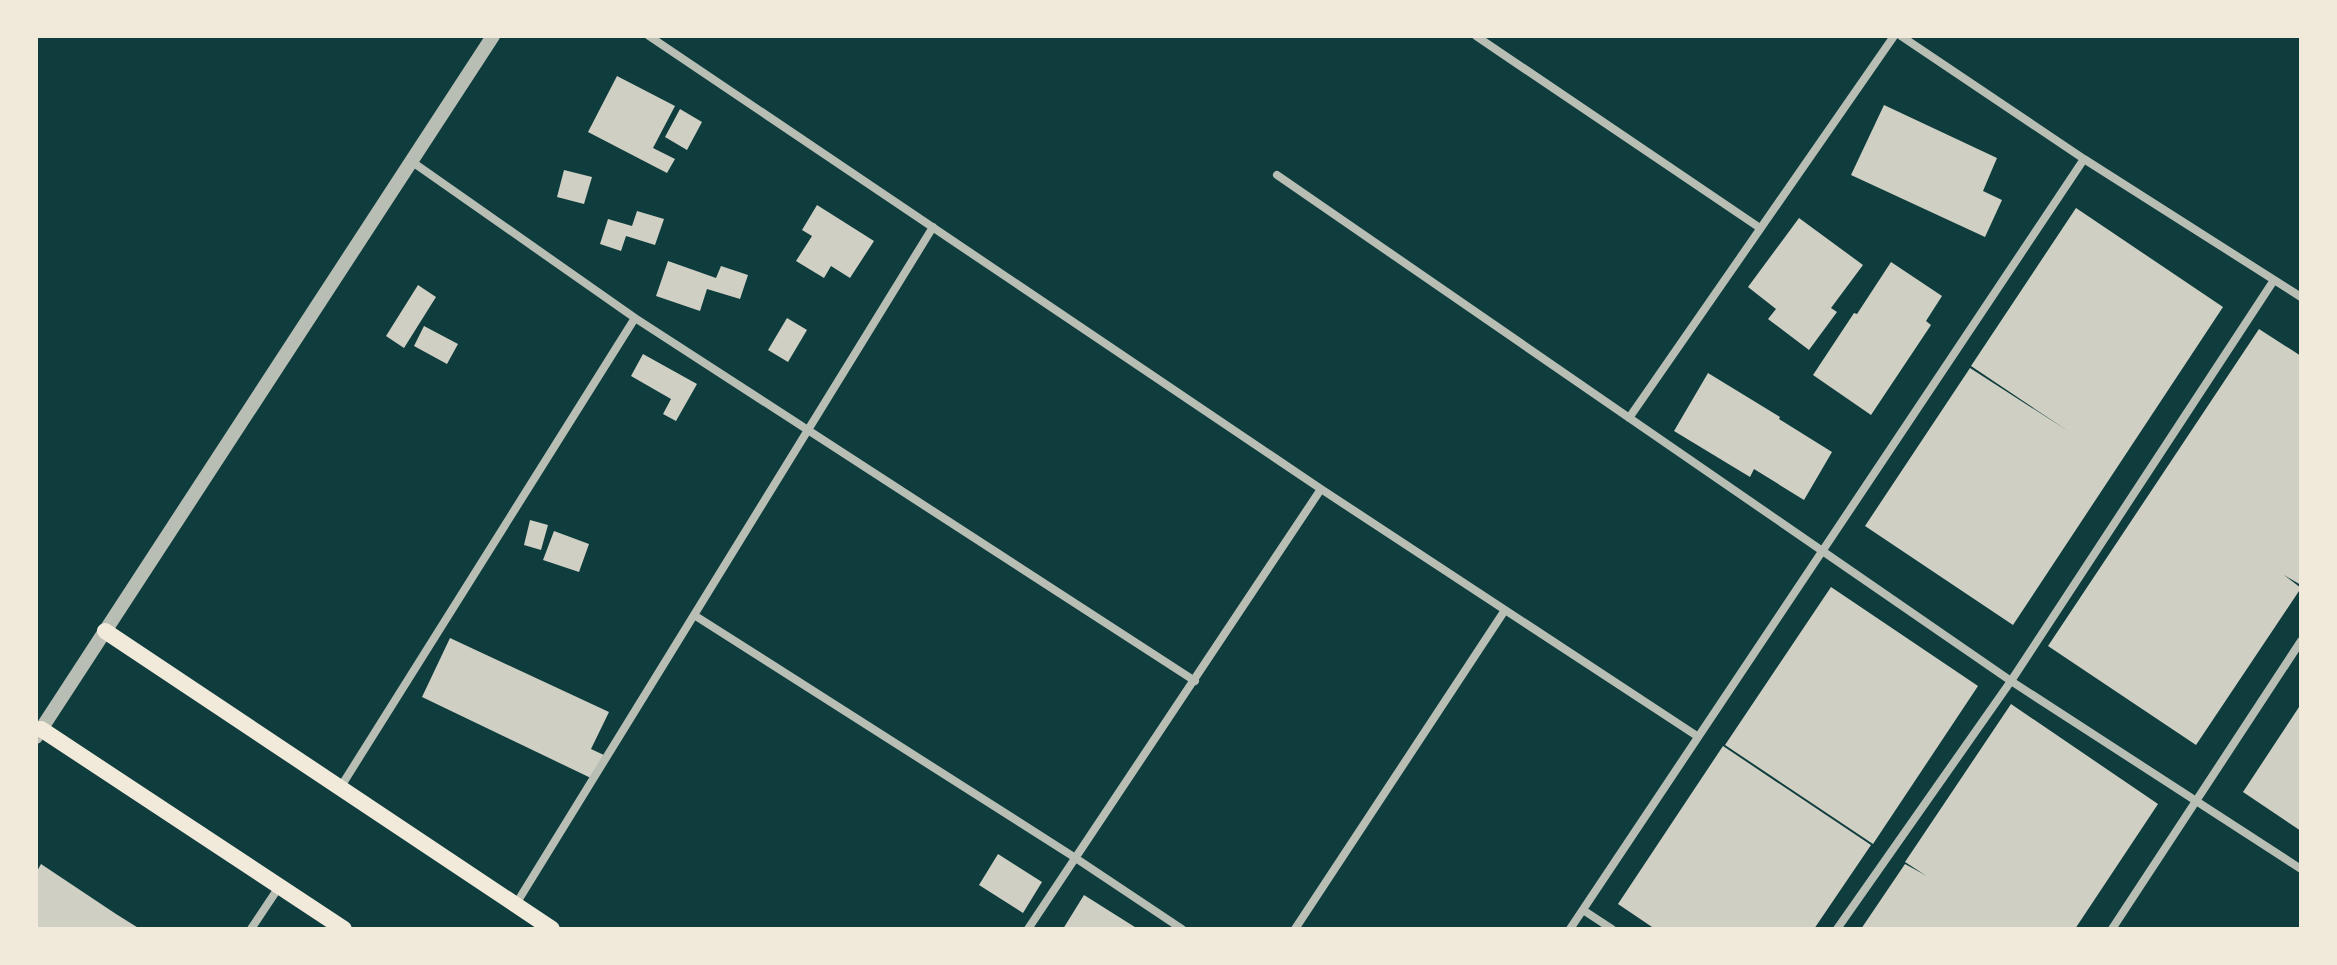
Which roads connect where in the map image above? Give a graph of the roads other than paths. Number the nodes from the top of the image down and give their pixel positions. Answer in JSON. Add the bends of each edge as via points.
{"nodes":[{"id":1,"x":493,"y":36,"type":"edge"},
{"id":2,"x":649,"y":36,"type":"edge"},
{"id":3,"x":1476,"y":36,"type":"edge"},
{"id":4,"x":1894,"y":36,"type":"edge"},
{"id":5,"x":1901,"y":36,"type":"edge"},
{"id":6,"x":2084,"y":159,"type":"junction"},
{"id":7,"x":411,"y":161,"type":"junction"},
{"id":8,"x":1277,"y":175,"type":"dead end"},
{"id":9,"x":933,"y":227,"type":"junction"},
{"id":10,"x":1760,"y":228,"type":"junction"},
{"id":11,"x":2274,"y":280,"type":"junction"},
{"id":12,"x":2301,"y":297,"type":"edge"},
{"id":13,"x":635,"y":318,"type":"junction"},
{"id":14,"x":1629,"y":418,"type":"junction"},
{"id":15,"x":808,"y":430,"type":"junction"},
{"id":16,"x":1321,"y":489,"type":"junction"},
{"id":17,"x":1822,"y":551,"type":"junction"},
{"id":18,"x":1505,"y":610,"type":"junction"},
{"id":19,"x":694,"y":615,"type":"junction"},
{"id":20,"x":105,"y":631,"type":"junction"},
{"id":21,"x":2301,"y":641,"type":"edge"},
{"id":22,"x":1195,"y":681,"type":"junction"},
{"id":23,"x":2011,"y":681,"type":"junction"},
{"id":24,"x":38,"y":733,"type":"edge"},
{"id":25,"x":1697,"y":736,"type":"junction"},
{"id":26,"x":340,"y":788,"type":"junction"},
{"id":27,"x":2196,"y":801,"type":"junction"},
{"id":28,"x":1074,"y":857,"type":"junction"},
{"id":29,"x":2301,"y":869,"type":"edge"},
{"id":30,"x":279,"y":887,"type":"junction"},
{"id":31,"x":515,"y":905,"type":"junction"},
{"id":32,"x":1583,"y":910,"type":"junction"},
{"id":33,"x":251,"y":929,"type":"edge"},
{"id":34,"x":344,"y":929,"type":"edge"},
{"id":35,"x":552,"y":929,"type":"edge"},
{"id":36,"x":1028,"y":929,"type":"edge"},
{"id":37,"x":1182,"y":929,"type":"edge"},
{"id":38,"x":1295,"y":929,"type":"edge"},
{"id":39,"x":1570,"y":929,"type":"edge"},
{"id":40,"x":1612,"y":929,"type":"edge"},
{"id":41,"x":1837,"y":929,"type":"edge"},
{"id":42,"x":2112,"y":929,"type":"edge"}],
"edges":[{"from":1,"to":7,"type":"street"},
{"from":2,"to":9,"type":"street"},
{"from":3,"to":10,"type":"street"},
{"from":4,"to":10,"type":"street"},
{"from":5,"to":6,"type":"street"},
{"from":6,"to":11,"type":"street"},
{"from":6,"to":17,"type":"street"},
{"from":7,"to":13,"type":"street"},
{"from":7,"to":20,"type":"street"},
{"from":8,"to":14,"type":"street"},
{"from":9,"to":15,"type":"street"},
{"from":9,"to":16,"type":"street"},
{"from":10,"to":14,"type":"street"},
{"from":11,"to":12,"type":"street"},
{"from":11,"to":23,"type":"street"},
{"from":13,"to":15,"type":"street"},
{"from":13,"to":26,"type":"street"},
{"from":14,"to":17,"type":"street"},
{"from":15,"to":19,"type":"street"},
{"from":15,"to":22,"type":"street"},
{"from":16,"to":18,"type":"street"},
{"from":16,"to":22,"type":"street"},
{"from":17,"to":23,"type":"street"},
{"from":17,"to":25,"type":"street"},
{"from":18,"to":25,"type":"street"},
{"from":18,"to":38,"type":"street"},
{"from":19,"to":28,"type":"street"},
{"from":19,"to":31,"type":"street"},
{"from":20,"to":24,"type":"street"},
{"from":20,"to":26,"type":"main road"},
{"from":21,"to":27,"type":"street"},
{"from":22,"to":28,"type":"street"},
{"from":23,"to":27,"type":"street"},
{"from":23,"to":41,"type":"street"},
{"from":24,"to":30,"type":"main road"},
{"from":25,"to":32,"type":"street"},
{"from":26,"to":31,"type":"main road"},
{"from":27,"to":29,"type":"street"},
{"from":27,"to":42,"type":"street"},
{"from":28,"to":36,"type":"street"},
{"from":28,"to":37,"type":"street"},
{"from":30,"to":33,"type":"street"},
{"from":30,"to":34,"type":"main road"},
{"from":31,"to":35,"type":"main road"},
{"from":32,"to":39,"type":"street"},
{"from":32,"to":40,"type":"street"}]}
